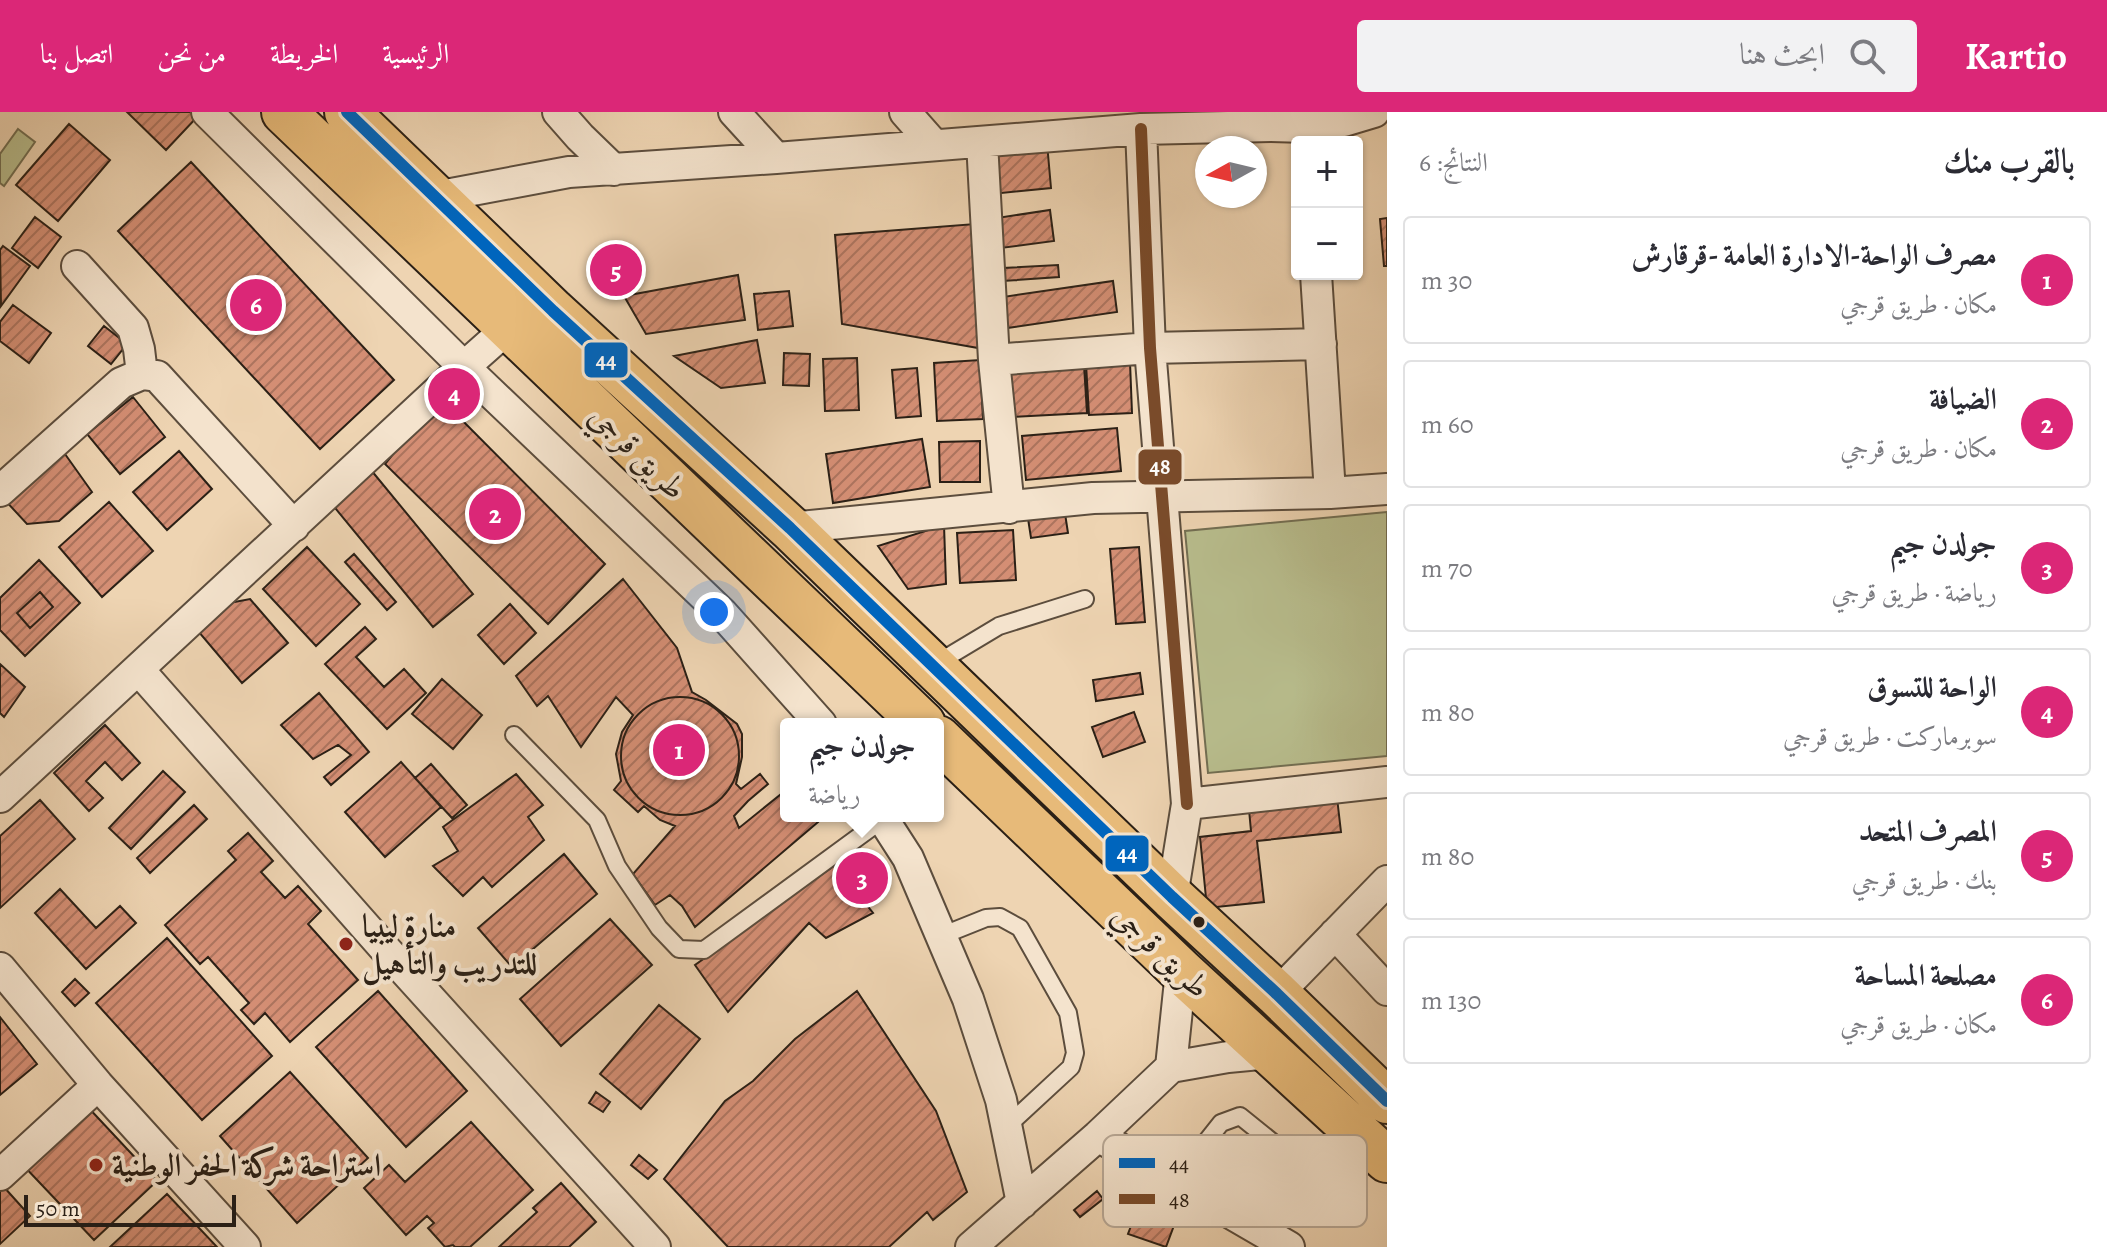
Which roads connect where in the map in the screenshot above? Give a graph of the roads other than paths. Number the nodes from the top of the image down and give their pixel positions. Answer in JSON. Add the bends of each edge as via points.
{"nodes":[{"id":1,"x":207,"y":112,"type":"edge"},
{"id":2,"x":284,"y":112,"type":"edge"},
{"id":3,"x":558,"y":112,"type":"edge"},
{"id":4,"x":734,"y":112,"type":"edge"},
{"id":5,"x":905,"y":112,"type":"edge"},
{"id":6,"x":1374,"y":112,"type":"edge"},
{"id":7,"x":350,"y":113,"type":"edge"},
{"id":8,"x":1265,"y":119,"type":"edge"},
{"id":9,"x":1094,"y":122,"type":"edge"},
{"id":10,"x":1141,"y":129,"type":"junction"},
{"id":11,"x":1307,"y":135,"type":"edge"},
{"id":12,"x":580,"y":137,"type":"junction"},
{"id":13,"x":982,"y":142,"type":"junction"},
{"id":14,"x":934,"y":145,"type":"junction"},
{"id":15,"x":776,"y":158,"type":"junction"},
{"id":16,"x":614,"y":170,"type":"junction"},
{"id":17,"x":569,"y":172,"type":"junction"},
{"id":18,"x":435,"y":197,"type":"junction"},
{"id":19,"x":77,"y":266,"type":"dead end"},
{"id":20,"x":1316,"y":280,"type":"edge"},
{"id":21,"x":508,"y":328,"type":"junction"},
{"id":22,"x":1321,"y":344,"type":"junction"},
{"id":23,"x":1150,"y":348,"type":"junction"},
{"id":24,"x":994,"y":360,"type":"junction"},
{"id":25,"x":464,"y":367,"type":"junction"},
{"id":26,"x":142,"y":374,"type":"junction"},
{"id":27,"x":1387,"y":489,"type":"edge"},
{"id":28,"x":0,"y":491,"type":"edge"},
{"id":29,"x":1330,"y":493,"type":"junction"},
{"id":30,"x":1161,"y":496,"type":"junction"},
{"id":31,"x":1009,"y":508,"type":"junction"},
{"id":32,"x":294,"y":526,"type":"junction"},
{"id":33,"x":790,"y":528,"type":"junction"},
{"id":34,"x":1085,"y":599,"type":"dead end"},
{"id":35,"x":933,"y":666,"type":"junction"},
{"id":36,"x":138,"y":669,"type":"junction"},
{"id":37,"x":816,"y":718,"type":"edge"},
{"id":38,"x":917,"y":718,"type":"edge"},
{"id":39,"x":514,"y":735,"type":"dead end"},
{"id":40,"x":944,"y":744,"type":"edge"},
{"id":41,"x":1387,"y":782,"type":"edge"},
{"id":42,"x":0,"y":797,"type":"edge"},
{"id":43,"x":1187,"y":804,"type":"junction"},
{"id":44,"x":877,"y":822,"type":"edge"},
{"id":45,"x":885,"y":822,"type":"edge"},
{"id":46,"x":1387,"y":881,"type":"edge"},
{"id":47,"x":1172,"y":897,"type":"junction"},
{"id":48,"x":1335,"y":934,"type":"junction"},
{"id":49,"x":941,"y":936,"type":"junction"},
{"id":50,"x":0,"y":968,"type":"edge"},
{"id":51,"x":1181,"y":971,"type":"junction"},
{"id":52,"x":1387,"y":990,"type":"edge"},
{"id":53,"x":1277,"y":994,"type":"junction"},
{"id":54,"x":1272,"y":1053,"type":"junction"},
{"id":55,"x":1171,"y":1067,"type":"junction"},
{"id":56,"x":98,"y":1085,"type":"junction"},
{"id":57,"x":1387,"y":1101,"type":"edge"},
{"id":58,"x":1006,"y":1127,"type":"junction"},
{"id":59,"x":1211,"y":1135,"type":"edge"},
{"id":60,"x":1264,"y":1135,"type":"edge"},
{"id":61,"x":1360,"y":1135,"type":"edge"},
{"id":62,"x":1098,"y":1136,"type":"junction"},
{"id":63,"x":1103,"y":1139,"type":"edge"},
{"id":64,"x":1367,"y":1141,"type":"edge"},
{"id":65,"x":1387,"y":1160,"type":"edge"},
{"id":66,"x":0,"y":1175,"type":"edge"},
{"id":67,"x":1022,"y":1203,"type":"junction"},
{"id":68,"x":1254,"y":1227,"type":"edge"},
{"id":69,"x":245,"y":1247,"type":"edge"},
{"id":70,"x":655,"y":1247,"type":"edge"},
{"id":71,"x":971,"y":1247,"type":"edge"},
{"id":72,"x":1289,"y":1247,"type":"edge"}],
"edges":[{"from":1,"to":25,"type":"street"},
{"from":2,"to":21,"type":"highway","name":"طريق قرجي"},
{"from":3,"to":12,"type":"street"},
{"from":4,"to":15,"type":"street"},
{"from":5,"to":14,"type":"street"},
{"from":6,"to":11,"type":"street"},
{"from":7,"to":18,"type":"highway","name":"طريق قرجي"},
{"from":8,"to":10,"type":"street"},
{"from":8,"to":11,"type":"street"},
{"from":9,"to":10,"type":"street"},
{"from":9,"to":13,"type":"street"},
{"from":10,"to":23,"type":"street"},
{"from":12,"to":16,"type":"street"},
{"from":12,"to":17,"type":"street"},
{"from":13,"to":14,"type":"street"},
{"from":13,"to":24,"type":"street"},
{"from":14,"to":15,"type":"street"},
{"from":15,"to":16,"type":"street"},
{"from":16,"to":17,"type":"street"},
{"from":17,"to":18,"type":"street"},
{"from":18,"to":33,"type":"highway","name":"طريق قرجي"},
{"from":19,"to":26,"type":"street","via":[[133,328]]},
{"from":20,"to":22,"type":"street"},
{"from":21,"to":25,"type":"street"},
{"from":21,"to":38,"type":"highway","name":"طريق قرجي"},
{"from":22,"to":23,"type":"street"},
{"from":22,"to":29,"type":"street"},
{"from":23,"to":24,"type":"street"},
{"from":23,"to":30,"type":"street"},
{"from":24,"to":31,"type":"street"},
{"from":25,"to":32,"type":"street"},
{"from":25,"to":37,"type":"street","via":[[722,613]]},
{"from":26,"to":28,"type":"street","via":[[121,383]]},
{"from":26,"to":32,"type":"street","via":[[157,376]]},
{"from":27,"to":29,"type":"street"},
{"from":29,"to":30,"type":"street"},
{"from":30,"to":31,"type":"street"},
{"from":30,"to":43,"type":"street"},
{"from":31,"to":33,"type":"street"},
{"from":32,"to":36,"type":"street"},
{"from":33,"to":35,"type":"highway","name":"طريق قرجي"},
{"from":34,"to":35,"type":"lane","via":[[999,626]]},
{"from":35,"to":47,"type":"highway","name":"طريق قرجي"},
{"from":36,"to":42,"type":"street"},
{"from":36,"to":70,"type":"street"},
{"from":39,"to":44,"type":"lane","via":[[597,820],[617,866],[679,949],[704,950]]},
{"from":40,"to":51,"type":"highway","name":"طريق قرجي"},
{"from":41,"to":43,"type":"street"},
{"from":43,"to":47,"type":"street"},
{"from":45,"to":49,"type":"street","via":[[908,858]]},
{"from":46,"to":48,"type":"street"},
{"from":47,"to":53,"type":"highway","name":"طريق قرجي"},
{"from":48,"to":52,"type":"street"},
{"from":48,"to":53,"type":"street"},
{"from":49,"to":58,"type":"street","via":[[968,999]]},
{"from":49,"to":58,"type":"lane","via":[[986,918],[1000,917],[1020,928],[1068,1013],[1075,1053],[1071,1067]]},
{"from":50,"to":56,"type":"street"},
{"from":51,"to":54,"type":"highway","name":"طريق قرجي"},
{"from":51,"to":55,"type":"street"},
{"from":53,"to":57,"type":"highway","name":"طريق قرجي"},
{"from":54,"to":55,"type":"street"},
{"from":54,"to":61,"type":"highway","name":"طريق قرجي"},
{"from":55,"to":62,"type":"street"},
{"from":56,"to":66,"type":"street"},
{"from":56,"to":69,"type":"street"},
{"from":58,"to":67,"type":"street"},
{"from":59,"to":60,"type":"lane","via":[[1221,1123],[1240,1116]]},
{"from":62,"to":63,"type":"street"},
{"from":62,"to":67,"type":"street"},
{"from":64,"to":65,"type":"highway","name":"طريق قرجي"},
{"from":67,"to":71,"type":"street"},
{"from":68,"to":72,"type":"street"}]}
